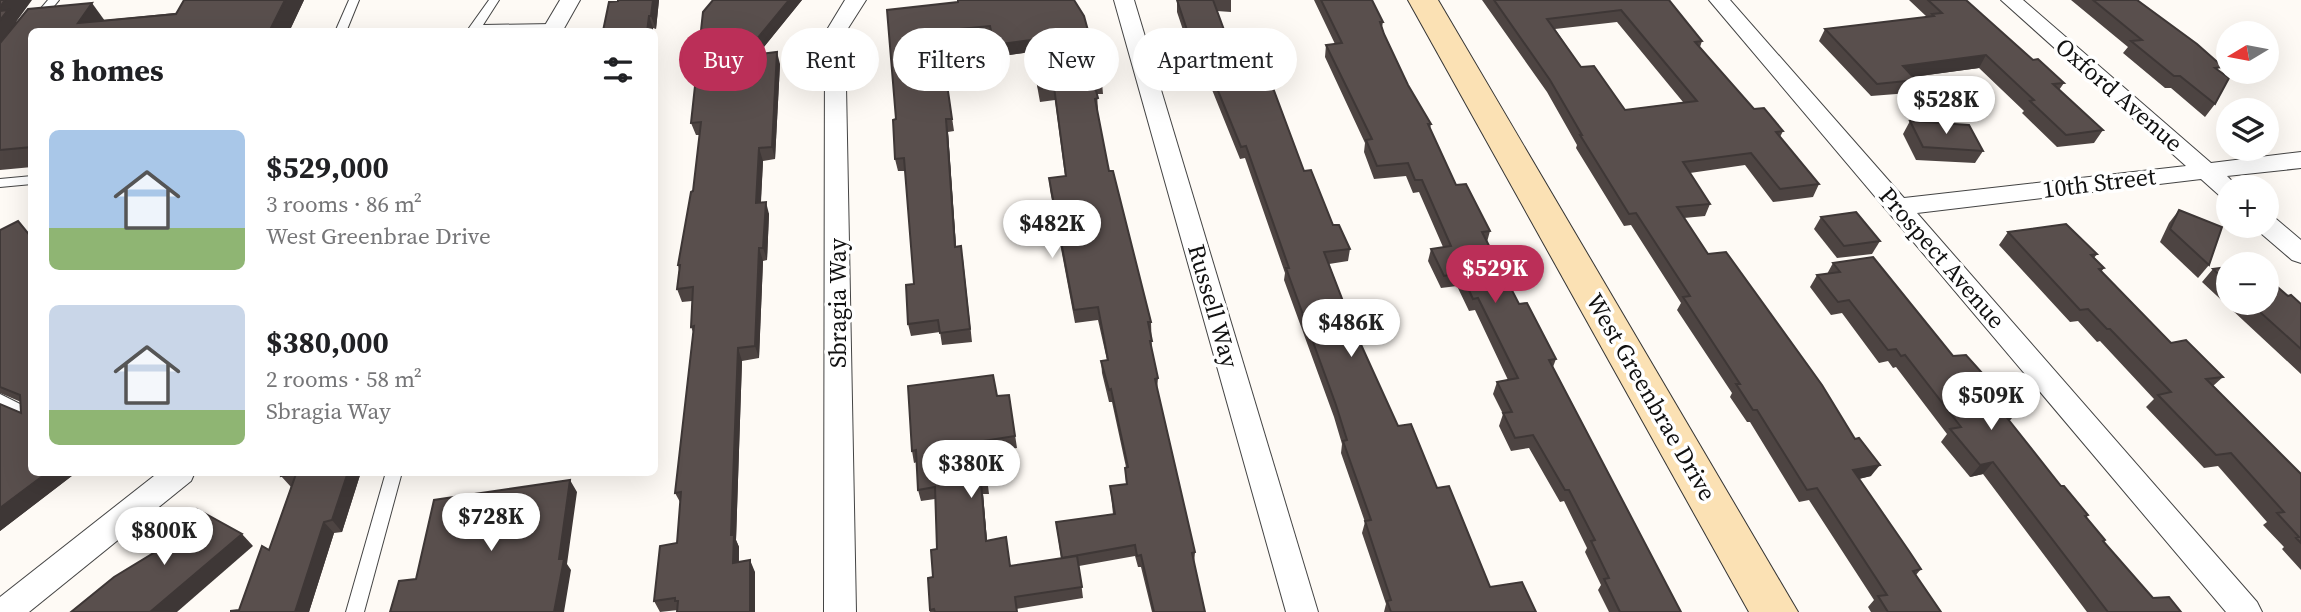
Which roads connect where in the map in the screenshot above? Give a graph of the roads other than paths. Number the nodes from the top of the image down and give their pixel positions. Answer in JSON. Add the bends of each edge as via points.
{"nodes":[{"id":1,"x":54,"y":0,"type":"edge"},
{"id":2,"x":354,"y":0,"type":"edge"},
{"id":3,"x":494,"y":0,"type":"edge"},
{"id":4,"x":570,"y":0,"type":"edge"},
{"id":5,"x":856,"y":0,"type":"edge"},
{"id":6,"x":1124,"y":0,"type":"edge"},
{"id":7,"x":1423,"y":0,"type":"edge"},
{"id":8,"x":1719,"y":0,"type":"edge"},
{"id":9,"x":2011,"y":0,"type":"edge"},
{"id":10,"x":31,"y":28,"type":"edge"},
{"id":11,"x":342,"y":28,"type":"edge"},
{"id":12,"x":475,"y":28,"type":"edge"},
{"id":13,"x":553,"y":28,"type":"edge"},
{"id":14,"x":2301,"y":160,"type":"edge"},
{"id":15,"x":2206,"y":171,"type":"junction"},
{"id":16,"x":28,"y":180,"type":"edge"},
{"id":17,"x":2216,"y":180,"type":"edge"},
{"id":18,"x":0,"y":183,"type":"edge"},
{"id":19,"x":1897,"y":207,"type":"junction"},
{"id":20,"x":2279,"y":235,"type":"edge"},
{"id":21,"x":2301,"y":254,"type":"edge"},
{"id":22,"x":0,"y":400,"type":"edge"},
{"id":23,"x":28,"y":416,"type":"edge"},
{"id":24,"x":176,"y":476,"type":"edge"},
{"id":25,"x":393,"y":476,"type":"edge"},
{"id":26,"x":5,"y":612,"type":"edge"},
{"id":27,"x":355,"y":612,"type":"edge"},
{"id":28,"x":840,"y":612,"type":"edge"},
{"id":29,"x":1302,"y":612,"type":"edge"},
{"id":30,"x":1774,"y":612,"type":"edge"},
{"id":31,"x":2246,"y":612,"type":"edge"}],
"edges":[{"from":1,"to":10,"type":"lane"},
{"from":2,"to":11,"type":"lane"},
{"from":3,"to":12,"type":"lane"},
{"from":4,"to":13,"type":"street"},
{"from":5,"to":28,"type":"street","name":"Sbragia Way","via":[[835,33]]},
{"from":6,"to":29,"type":"street","name":"Russell Way"},
{"from":7,"to":30,"type":"street","name":"West Greenbrae Drive"},
{"from":8,"to":19,"type":"street","name":"Prospect Avenue"},
{"from":9,"to":15,"type":"street","name":"Oxford Avenue"},
{"from":14,"to":15,"type":"street","name":"10th Street"},
{"from":15,"to":17,"type":"street","name":"Oxford Avenue"},
{"from":15,"to":19,"type":"street","name":"10th Street"},
{"from":16,"to":18,"type":"lane"},
{"from":19,"to":31,"type":"street","name":"Prospect Avenue"},
{"from":20,"to":21,"type":"street"},
{"from":22,"to":23,"type":"lane"},
{"from":24,"to":26,"type":"street"},
{"from":25,"to":27,"type":"lane"}]}
